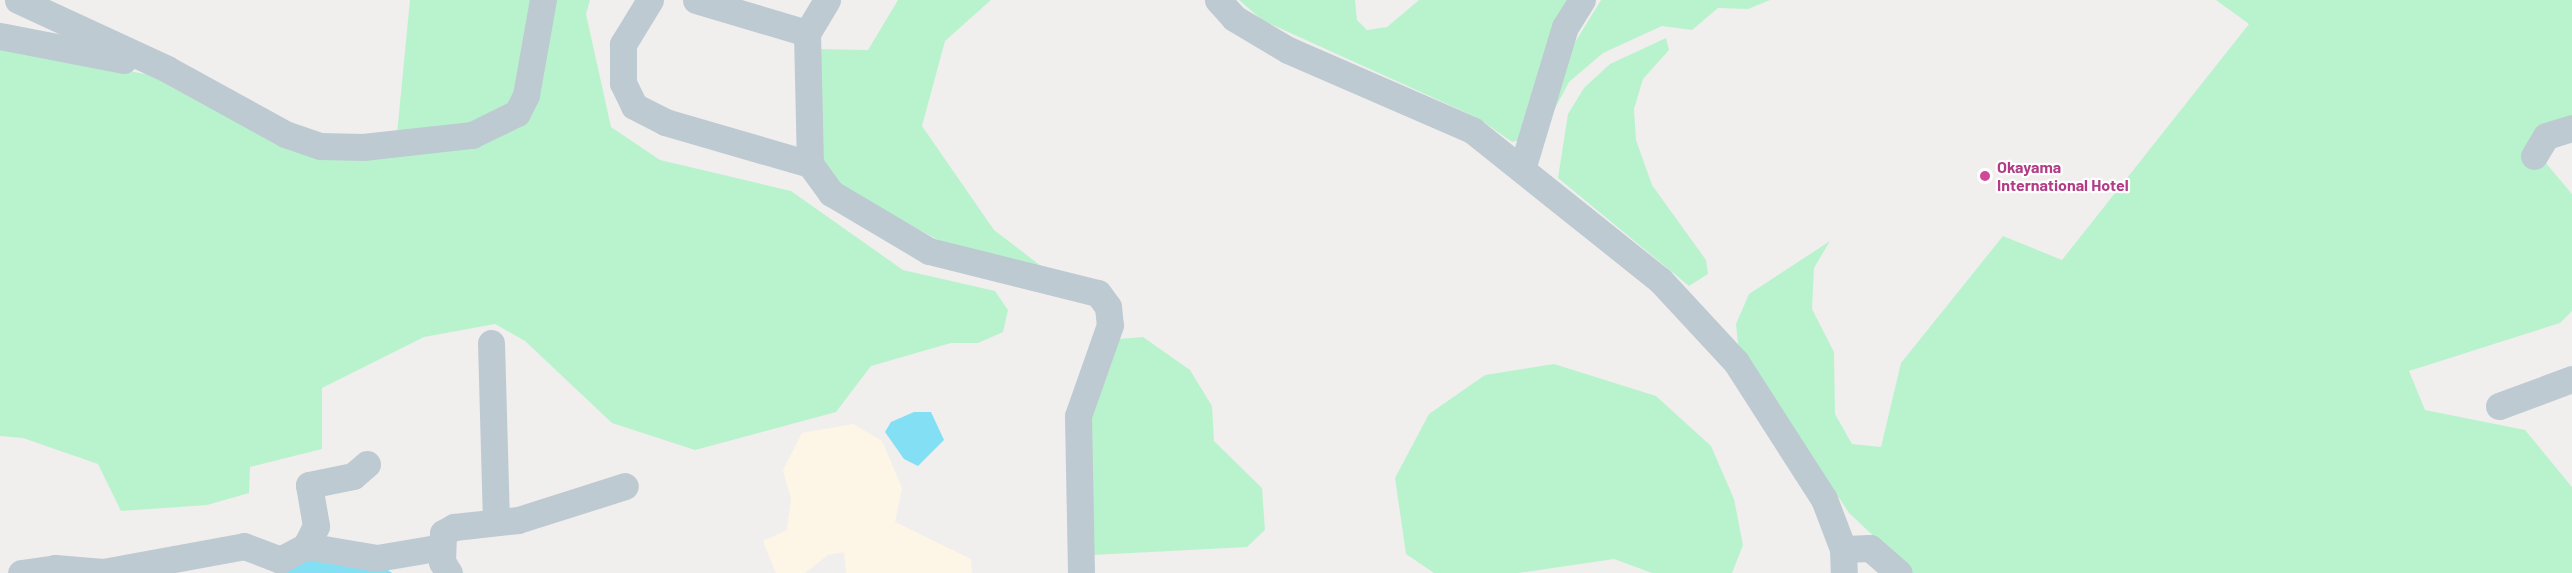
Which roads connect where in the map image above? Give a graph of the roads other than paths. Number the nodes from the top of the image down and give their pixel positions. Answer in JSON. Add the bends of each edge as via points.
{"nodes":[{"id":1,"x":18,"y":0,"type":"edge"},
{"id":2,"x":543,"y":0,"type":"edge"},
{"id":3,"x":650,"y":0,"type":"edge"},
{"id":4,"x":696,"y":0,"type":"edge"},
{"id":5,"x":827,"y":0,"type":"edge"},
{"id":6,"x":1218,"y":0,"type":"edge"},
{"id":7,"x":1582,"y":0,"type":"edge"},
{"id":8,"x":807,"y":33,"type":"junction"},
{"id":9,"x":0,"y":36,"type":"edge"},
{"id":10,"x":167,"y":69,"type":"junction"},
{"id":11,"x":2572,"y":128,"type":"edge"},
{"id":12,"x":2534,"y":156,"type":"dead end"},
{"id":13,"x":810,"y":164,"type":"junction"},
{"id":14,"x":1522,"y":169,"type":"junction"},
{"id":15,"x":491,"y":343,"type":"dead end"},
{"id":16,"x":2572,"y":379,"type":"edge"},
{"id":17,"x":2499,"y":406,"type":"dead end"},
{"id":18,"x":367,"y":464,"type":"dead end"},
{"id":19,"x":625,"y":486,"type":"dead end"},
{"id":20,"x":496,"y":522,"type":"junction"},
{"id":21,"x":306,"y":546,"type":"junction"},
{"id":22,"x":442,"y":547,"type":"junction"},
{"id":23,"x":1844,"y":561,"type":"edge"},
{"id":24,"x":56,"y":571,"type":"edge"},
{"id":25,"x":21,"y":573,"type":"edge"},
{"id":26,"x":449,"y":573,"type":"edge"},
{"id":27,"x":1081,"y":573,"type":"edge"},
{"id":28,"x":1899,"y":573,"type":"edge"}],
"edges":[{"from":1,"to":10,"type":"street"},
{"from":2,"to":10,"type":"street","via":[[525,95],[517,113],[472,135],[408,144],[320,146],[285,134]]},
{"from":3,"to":13,"type":"street","via":[[623,44],[623,83],[634,106],[665,122]]},
{"from":4,"to":8,"type":"street"},
{"from":5,"to":8,"type":"street"},
{"from":6,"to":14,"type":"street","via":[[1254,32],[1463,125]]},
{"from":7,"to":14,"type":"street","via":[[1565,27]]},
{"from":8,"to":13,"type":"street"},
{"from":9,"to":10,"type":"street"},
{"from":11,"to":12,"type":"street","via":[[2546,136]]},
{"from":13,"to":27,"type":"street","via":[[831,193],[929,250],[1098,293],[1108,307],[1110,325],[1078,416]]},
{"from":14,"to":23,"type":"street","via":[[1703,322],[1736,362],[1824,499]]},
{"from":15,"to":20,"type":"street"},
{"from":16,"to":17,"type":"street"},
{"from":18,"to":21,"type":"street","via":[[354,476],[309,484],[316,526]]},
{"from":19,"to":20,"type":"street"},
{"from":20,"to":22,"type":"street","via":[[454,527],[443,533]]},
{"from":21,"to":22,"type":"street","via":[[377,558]]},
{"from":21,"to":24,"type":"street","via":[[280,560],[244,546],[103,572]]},
{"from":22,"to":26,"type":"street","via":[[442,562]]},
{"from":23,"to":28,"type":"street","via":[[1870,548]]},
{"from":24,"to":25,"type":"street"}]}
